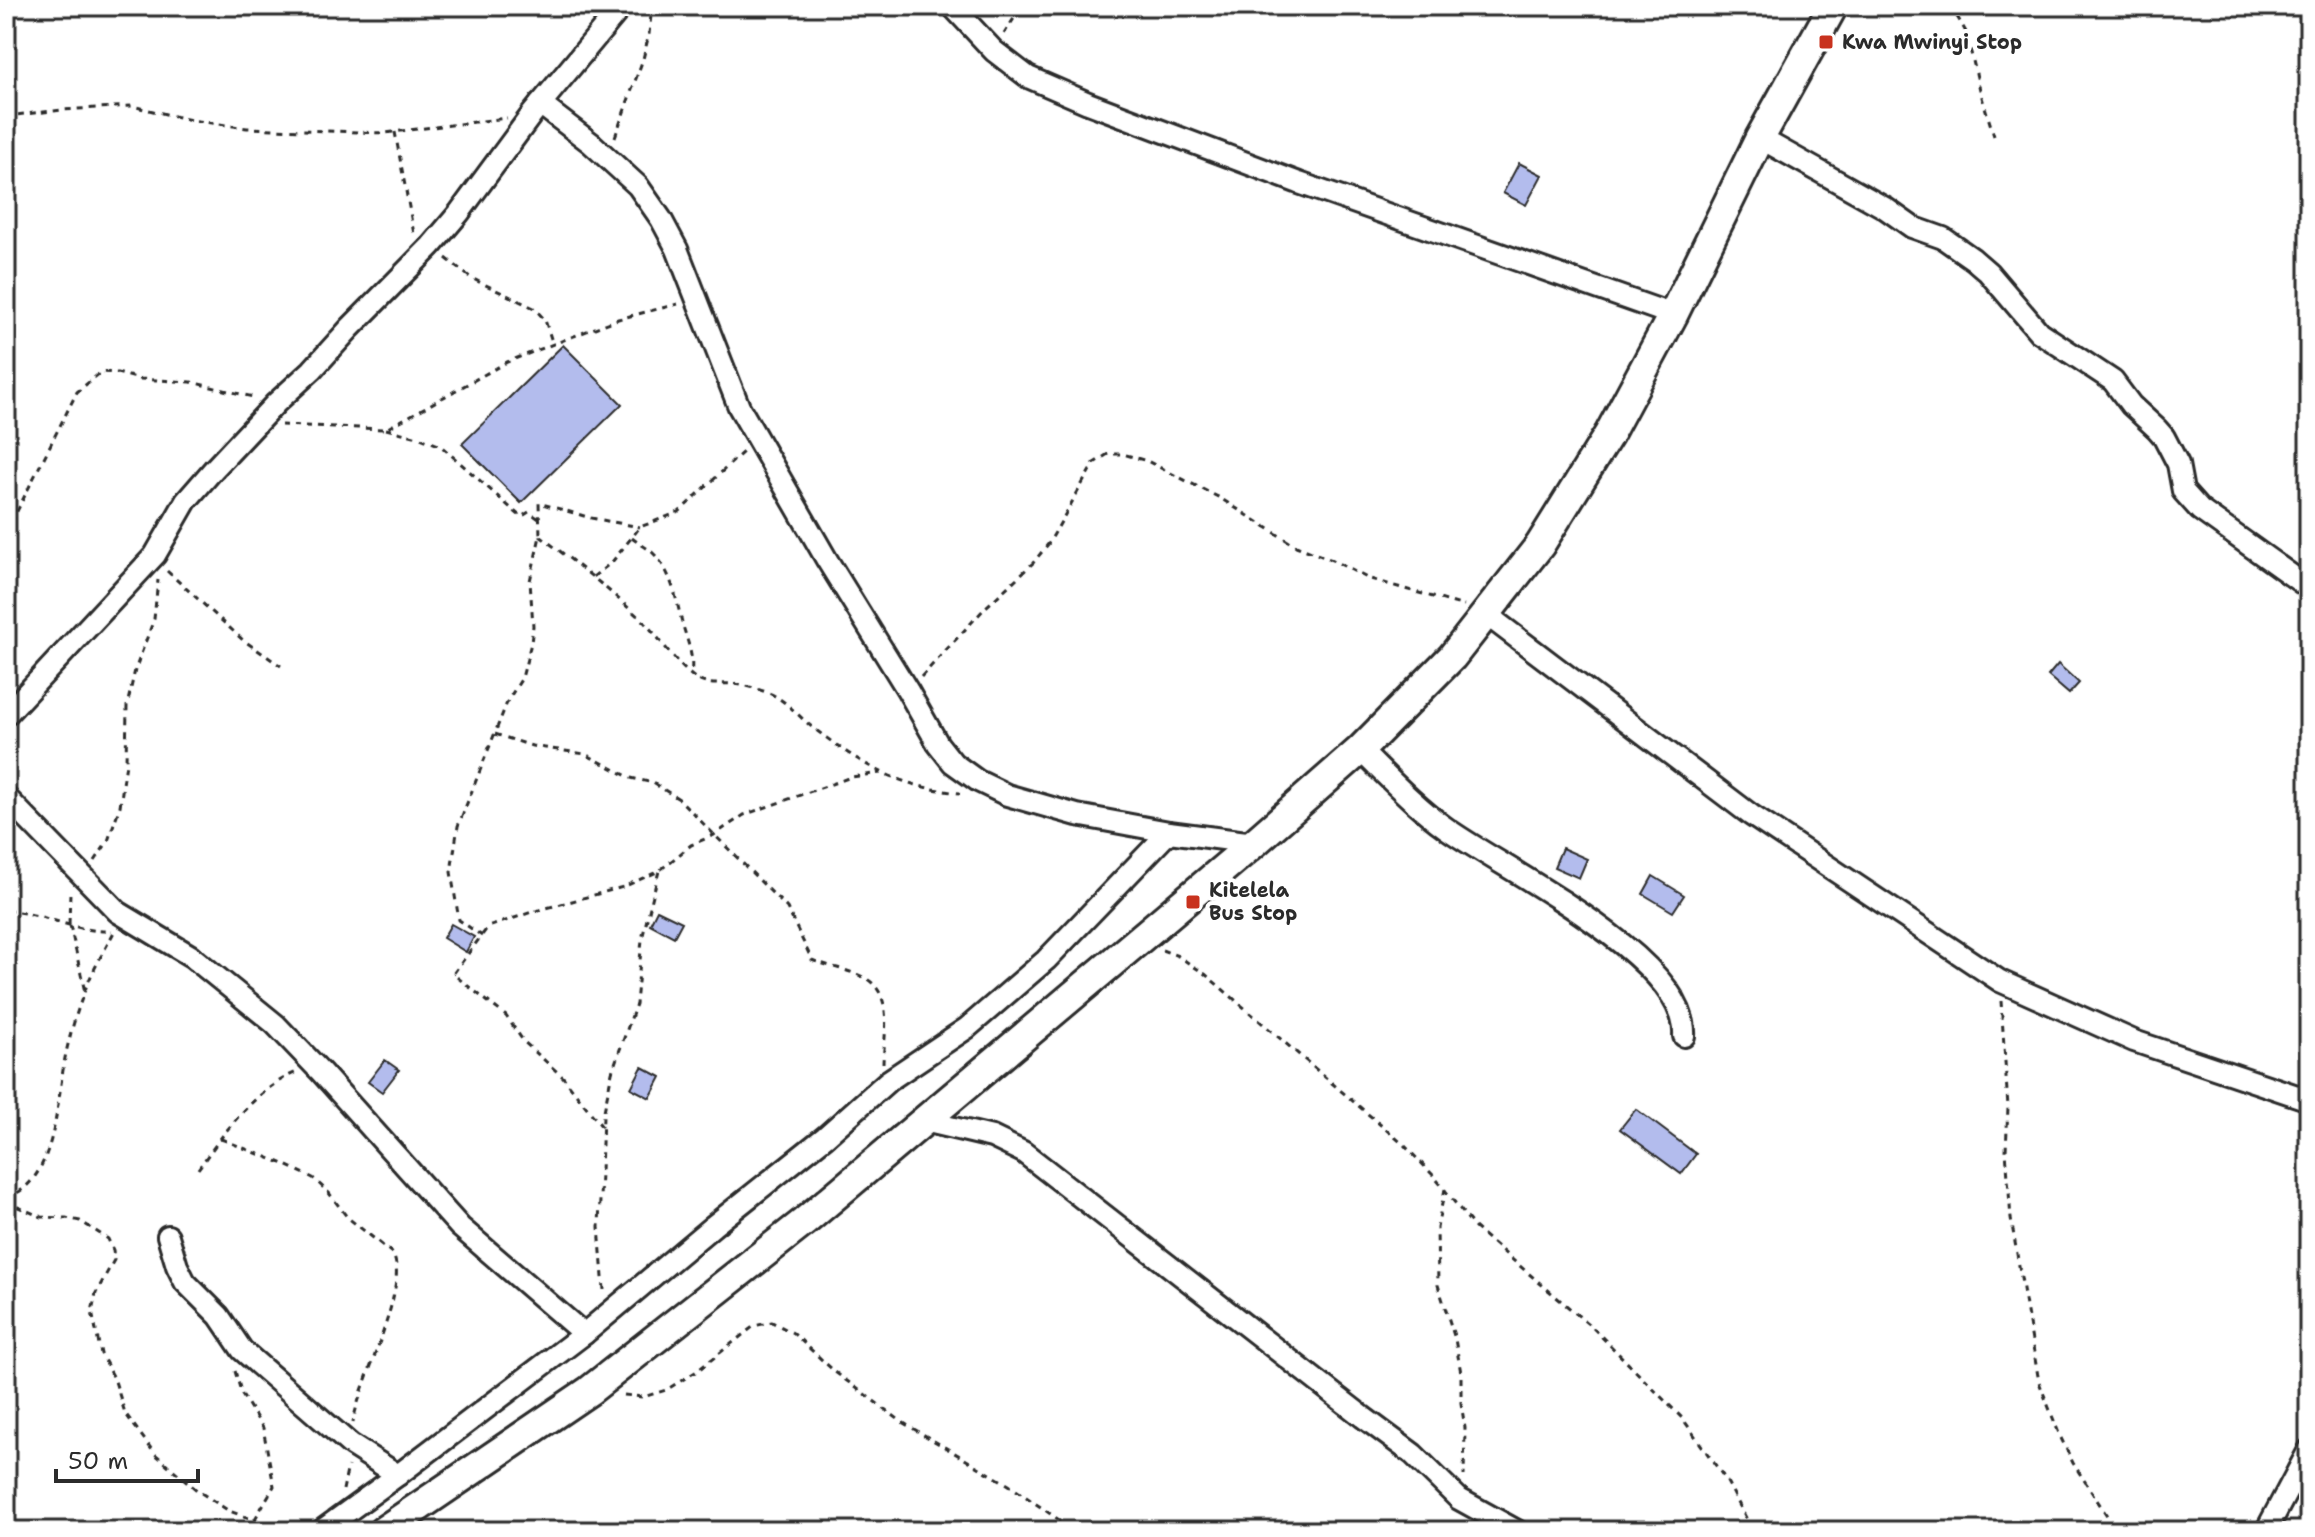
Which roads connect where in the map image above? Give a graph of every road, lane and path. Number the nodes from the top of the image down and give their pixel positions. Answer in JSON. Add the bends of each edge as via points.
{"nodes":[{"id":1,"x":622,"y":6,"type":"edge"},
{"id":2,"x":652,"y":6,"type":"edge"},
{"id":3,"x":952,"y":6,"type":"edge"},
{"id":4,"x":1022,"y":6,"type":"edge"},
{"id":5,"x":1951,"y":6,"type":"edge"},
{"id":6,"x":1831,"y":7,"type":"edge"},
{"id":7,"x":994,"y":51,"type":"junction"},
{"id":8,"x":536,"y":109,"type":"junction"},
{"id":9,"x":6,"y":116,"type":"edge"},
{"id":10,"x":395,"y":132,"type":"junction"},
{"id":11,"x":1994,"y":136,"type":"dead end"},
{"id":12,"x":1760,"y":138,"type":"junction"},
{"id":13,"x":615,"y":165,"type":"junction"},
{"id":14,"x":425,"y":252,"type":"junction"},
{"id":15,"x":697,"y":300,"type":"junction"},
{"id":16,"x":1673,"y":315,"type":"junction"},
{"id":17,"x":553,"y":345,"type":"junction"},
{"id":18,"x":270,"y":409,"type":"junction"},
{"id":19,"x":386,"y":429,"type":"junction"},
{"id":20,"x":757,"y":439,"type":"junction"},
{"id":21,"x":539,"y":519,"type":"junction"},
{"id":22,"x":640,"y":527,"type":"junction"},
{"id":23,"x":6,"y":533,"type":"edge"},
{"id":24,"x":540,"y":536,"type":"junction"},
{"id":25,"x":631,"y":538,"type":"junction"},
{"id":26,"x":157,"y":562,"type":"junction"},
{"id":27,"x":593,"y":577,"type":"junction"},
{"id":28,"x":2309,"y":588,"type":"edge"},
{"id":29,"x":1487,"y":615,"type":"junction"},
{"id":30,"x":281,"y":666,"type":"dead end"},
{"id":31,"x":691,"y":675,"type":"junction"},
{"id":32,"x":908,"y":691,"type":"junction"},
{"id":33,"x":6,"y":715,"type":"edge"},
{"id":34,"x":495,"y":734,"type":"junction"},
{"id":35,"x":1360,"y":750,"type":"junction"},
{"id":36,"x":881,"y":773,"type":"junction"},
{"id":37,"x":971,"y":794,"type":"dead end"},
{"id":38,"x":6,"y":797,"type":"edge"},
{"id":39,"x":1169,"y":832,"type":"junction"},
{"id":40,"x":714,"y":835,"type":"junction"},
{"id":41,"x":1254,"y":843,"type":"junction"},
{"id":42,"x":659,"y":871,"type":"junction"},
{"id":43,"x":85,"y":878,"type":"junction"},
{"id":44,"x":6,"y":911,"type":"edge"},
{"id":45,"x":70,"y":924,"type":"junction"},
{"id":46,"x":482,"y":936,"type":"junction"},
{"id":47,"x":1138,"y":942,"type":"junction"},
{"id":48,"x":2000,"y":981,"type":"junction"},
{"id":49,"x":85,"y":992,"type":"junction"},
{"id":50,"x":1684,"y":1036,"type":"dead end"},
{"id":51,"x":316,"y":1066,"type":"junction"},
{"id":52,"x":882,"y":1086,"type":"junction"},
{"id":53,"x":2309,"y":1100,"type":"edge"},
{"id":54,"x":924,"y":1121,"type":"junction"},
{"id":55,"x":602,"y":1127,"type":"junction"},
{"id":56,"x":221,"y":1139,"type":"junction"},
{"id":57,"x":198,"y":1169,"type":"dead end"},
{"id":58,"x":1445,"y":1189,"type":"junction"},
{"id":59,"x":6,"y":1200,"type":"edge"},
{"id":60,"x":168,"y":1236,"type":"dead end"},
{"id":61,"x":607,"y":1314,"type":"junction"},
{"id":62,"x":584,"y":1334,"type":"junction"},
{"id":63,"x":235,"y":1342,"type":"junction"},
{"id":64,"x":589,"y":1391,"type":"junction"},
{"id":65,"x":351,"y":1445,"type":"junction"},
{"id":66,"x":2309,"y":1450,"type":"edge"},
{"id":67,"x":398,"y":1475,"type":"junction"},
{"id":68,"x":1467,"y":1504,"type":"junction"},
{"id":69,"x":254,"y":1521,"type":"junction"},
{"id":70,"x":329,"y":1525,"type":"edge"},
{"id":71,"x":248,"y":1531,"type":"edge"},
{"id":72,"x":287,"y":1531,"type":"edge"},
{"id":73,"x":383,"y":1531,"type":"edge"},
{"id":74,"x":1075,"y":1531,"type":"edge"},
{"id":75,"x":1517,"y":1531,"type":"edge"},
{"id":76,"x":1753,"y":1531,"type":"edge"},
{"id":77,"x":2117,"y":1531,"type":"edge"},
{"id":78,"x":2266,"y":1531,"type":"edge"}],
"edges":[{"from":1,"to":8,"type":"street"},
{"from":2,"to":13,"type":"path","via":[[643,59],[615,138]]},
{"from":3,"to":7,"type":"street"},
{"from":4,"to":7,"type":"path"},
{"from":5,"to":11,"type":"path","via":[[1966,32]]},
{"from":6,"to":12,"type":"highway"},
{"from":7,"to":16,"type":"street","via":[[1028,77],[1088,103]]},
{"from":8,"to":10,"type":"path"},
{"from":8,"to":13,"type":"street","via":[[591,143]]},
{"from":8,"to":14,"type":"street"},
{"from":9,"to":10,"type":"path","via":[[132,106],[247,128]]},
{"from":10,"to":14,"type":"path"},
{"from":12,"to":16,"type":"highway"},
{"from":12,"to":28,"type":"street","via":[[1973,259],[2039,332],[2113,381],[2157,429],[2178,464],[2183,491],[2200,510]]},
{"from":13,"to":15,"type":"street","via":[[661,219]]},
{"from":14,"to":17,"type":"path","via":[[534,308],[545,320]]},
{"from":14,"to":18,"type":"street"},
{"from":15,"to":17,"type":"path","via":[[634,314]]},
{"from":15,"to":20,"type":"street"},
{"from":16,"to":29,"type":"highway","via":[[1609,434],[1540,545]]},
{"from":17,"to":19,"type":"path","via":[[507,362]]},
{"from":18,"to":19,"type":"path","via":[[273,423],[285,426]]},
{"from":18,"to":23,"type":"path","via":[[191,382],[101,372],[77,392]]},
{"from":18,"to":26,"type":"street","via":[[186,501]]},
{"from":19,"to":21,"type":"path","via":[[441,446],[521,517],[529,512]]},
{"from":20,"to":22,"type":"path","via":[[679,512]]},
{"from":20,"to":32,"type":"street"},
{"from":21,"to":22,"type":"path","via":[[539,503]]},
{"from":21,"to":24,"type":"path"},
{"from":22,"to":25,"type":"path"},
{"from":24,"to":27,"type":"path"},
{"from":24,"to":34,"type":"path","via":[[530,581],[531,643],[522,678]]},
{"from":25,"to":27,"type":"path"},
{"from":25,"to":31,"type":"path","via":[[653,553],[669,578],[691,650]]},
{"from":26,"to":30,"type":"path","via":[[243,640]]},
{"from":26,"to":33,"type":"street"},
{"from":26,"to":43,"type":"path","via":[[154,619],[127,706],[120,806],[108,841]]},
{"from":27,"to":31,"type":"path","via":[[647,625]]},
{"from":29,"to":32,"type":"path","via":[[1367,578],[1296,546],[1220,498],[1147,461],[1108,454],[1094,463],[1033,563]]},
{"from":29,"to":35,"type":"highway"},
{"from":29,"to":48,"type":"street","via":[[1751,815]]},
{"from":31,"to":36,"type":"path","via":[[781,699],[832,742]]},
{"from":32,"to":39,"type":"street","via":[[938,744],[978,781],[1077,815]]},
{"from":34,"to":40,"type":"path","via":[[585,754],[631,778],[653,783],[679,799]]},
{"from":34,"to":46,"type":"path","via":[[458,826],[452,856],[459,920]]},
{"from":35,"to":41,"type":"highway"},
{"from":35,"to":50,"type":"street","via":[[1444,827],[1591,921],[1648,966],[1678,1007]]},
{"from":36,"to":37,"type":"path","via":[[934,790]]},
{"from":36,"to":40,"type":"path","via":[[851,777],[744,815]]},
{"from":38,"to":43,"type":"street"},
{"from":39,"to":41,"type":"street"},
{"from":39,"to":52,"type":"street","via":[[1046,960],[967,1028]]},
{"from":40,"to":42,"type":"path","via":[[691,845]]},
{"from":40,"to":52,"type":"path","via":[[787,908],[812,960],[865,978],[876,987],[886,1022]]},
{"from":41,"to":47,"type":"highway"},
{"from":42,"to":46,"type":"path","via":[[623,887],[488,927]]},
{"from":42,"to":55,"type":"path","via":[[642,939],[636,1004],[607,1089]]},
{"from":43,"to":51,"type":"street","via":[[118,912],[191,956],[275,1024]]},
{"from":44,"to":45,"type":"path"},
{"from":45,"to":49,"type":"path"},
{"from":45,"to":49,"type":"path","via":[[115,931]]},
{"from":46,"to":55,"type":"path","via":[[453,974],[506,1016]]},
{"from":47,"to":54,"type":"highway"},
{"from":47,"to":58,"type":"path","via":[[1178,956],[1205,974],[1404,1145]]},
{"from":48,"to":53,"type":"street","via":[[2134,1041]]},
{"from":48,"to":77,"type":"path","via":[[2011,1219],[2039,1382],[2073,1463]]},
{"from":49,"to":59,"type":"path","via":[[48,1149],[31,1181]]},
{"from":51,"to":56,"type":"path","via":[[280,1080]]},
{"from":51,"to":62,"type":"street","via":[[460,1227]]},
{"from":52,"to":61,"type":"street"},
{"from":54,"to":64,"type":"highway"},
{"from":54,"to":68,"type":"street","via":[[992,1137],[1023,1152],[1413,1454]]},
{"from":55,"to":61,"type":"path","via":[[599,1227]]},
{"from":56,"to":57,"type":"path"},
{"from":56,"to":65,"type":"path","via":[[313,1178],[395,1259],[397,1279],[355,1410]]},
{"from":58,"to":68,"type":"path","via":[[1437,1228],[1438,1285],[1461,1373]]},
{"from":58,"to":76,"type":"path","via":[[1475,1228],[1593,1328],[1683,1419],[1726,1480]]},
{"from":59,"to":69,"type":"path","via":[[42,1217],[80,1221],[108,1239],[114,1260],[92,1312],[101,1354],[125,1413],[155,1454],[198,1491]]},
{"from":60,"to":63,"type":"street","via":[[185,1282],[223,1321]]},
{"from":61,"to":62,"type":"street"},
{"from":62,"to":67,"type":"street"},
{"from":63,"to":65,"type":"street"},
{"from":63,"to":69,"type":"path","via":[[237,1380],[263,1428],[274,1486]]},
{"from":64,"to":73,"type":"highway"},
{"from":64,"to":74,"type":"path","via":[[643,1397],[666,1390],[754,1326],[772,1322],[793,1333],[902,1422]]},
{"from":65,"to":67,"type":"street"},
{"from":65,"to":70,"type":"path"},
{"from":66,"to":78,"type":"street"},
{"from":67,"to":70,"type":"street"},
{"from":68,"to":75,"type":"street"},
{"from":69,"to":71,"type":"path"},
{"from":69,"to":72,"type":"path"}]}
